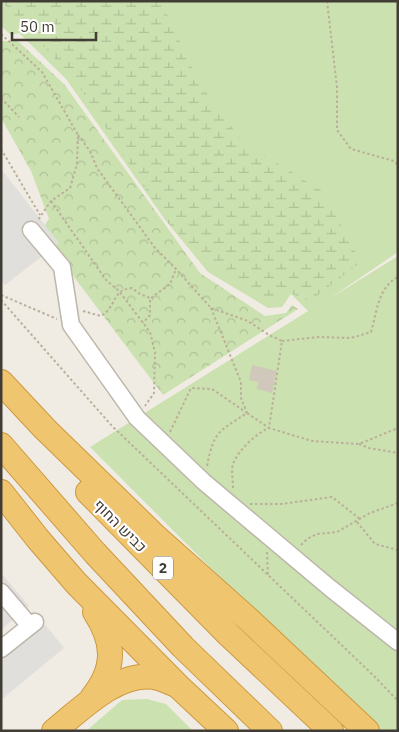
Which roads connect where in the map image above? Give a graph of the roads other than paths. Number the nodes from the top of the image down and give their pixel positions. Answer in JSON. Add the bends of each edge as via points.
{"nodes":[{"id":1,"x":31,"y":230,"type":"road end"},
{"id":2,"x":1,"y":382,"type":"edge"},
{"id":3,"x":1,"y":399,"type":"edge"},
{"id":4,"x":1,"y":445,"type":"edge"},
{"id":5,"x":1,"y":492,"type":"edge"},
{"id":6,"x":76,"y":583,"type":"junction"},
{"id":7,"x":1,"y":592,"type":"edge"},
{"id":8,"x":398,"y":642,"type":"edge"},
{"id":9,"x":1,"y":649,"type":"edge"},
{"id":10,"x":178,"y":686,"type":"junction"},
{"id":11,"x":88,"y":704,"type":"junction"},
{"id":12,"x":54,"y":731,"type":"edge"},
{"id":13,"x":226,"y":731,"type":"edge"},
{"id":14,"x":270,"y":731,"type":"edge"},
{"id":15,"x":331,"y":731,"type":"edge"},
{"id":16,"x":366,"y":731,"type":"edge"}],
"edges":[{"from":1,"to":8,"type":"lane","via":[[62,267],[71,324],[137,418],[204,482]]},
{"from":2,"to":16,"type":"highway","via":[[156,537]]},
{"from":3,"to":15,"type":"highway","name":"כביש החוף","number":"2","via":[[122,528]]},
{"from":4,"to":14,"type":"highway","via":[[100,559],[183,647]]},
{"from":5,"to":6,"type":"highway"},
{"from":6,"to":10,"type":"highway"},
{"from":6,"to":11,"type":"highway","via":[[107,634],[111,654],[103,681]]},
{"from":7,"to":9,"type":"lane","via":[[32,624]]},
{"from":10,"to":11,"type":"highway","via":[[155,677],[132,678],[109,688]]},
{"from":10,"to":13,"type":"highway"},
{"from":11,"to":12,"type":"highway"}]}
